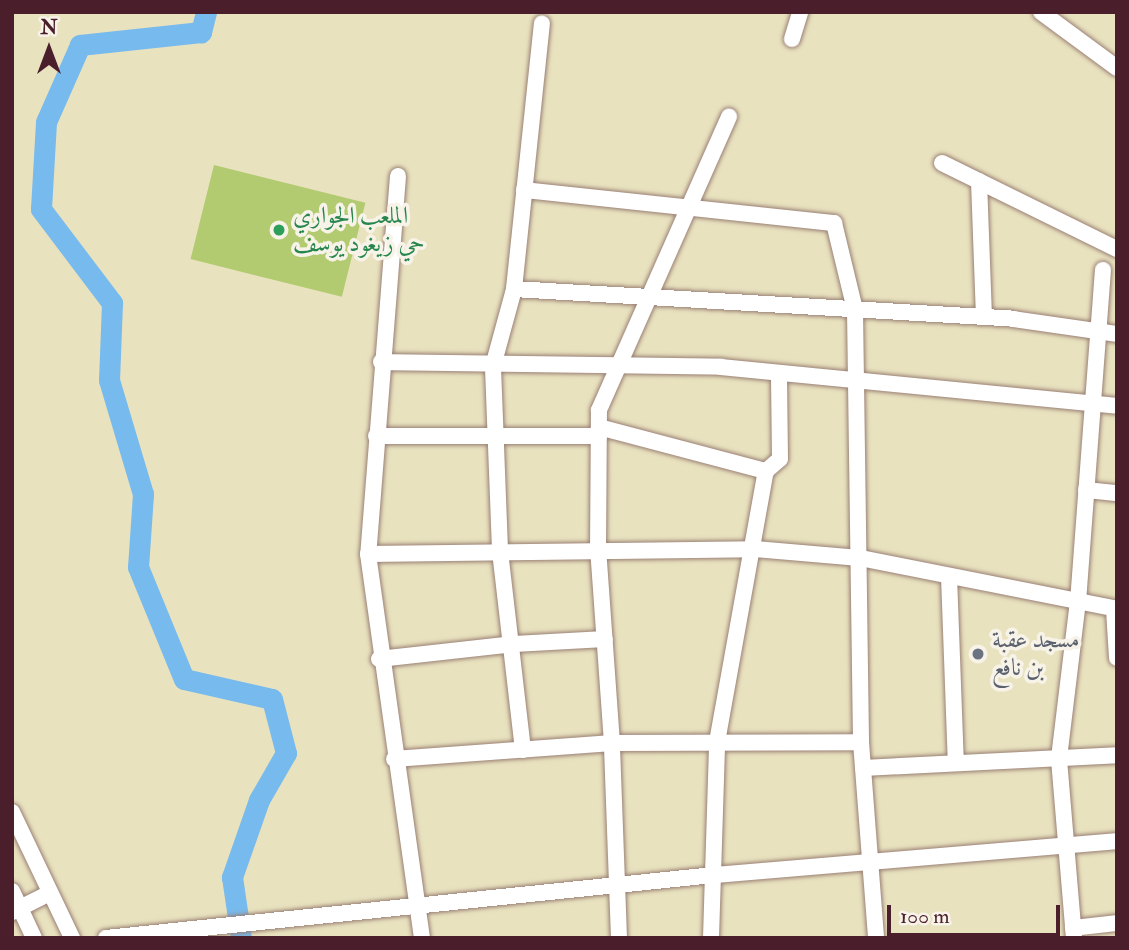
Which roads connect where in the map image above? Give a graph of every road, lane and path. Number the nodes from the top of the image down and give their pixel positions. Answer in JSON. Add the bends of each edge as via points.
{"nodes":[{"id":1,"x":800,"y":12,"type":"edge"},
{"id":2,"x":1041,"y":12,"type":"edge"},
{"id":3,"x":542,"y":23,"type":"dead end"},
{"id":4,"x":792,"y":39,"type":"dead end"},
{"id":5,"x":1117,"y":68,"type":"edge"},
{"id":6,"x":729,"y":116,"type":"dead end"},
{"id":7,"x":942,"y":163,"type":"dead end"},
{"id":8,"x":398,"y":176,"type":"dead end"},
{"id":9,"x":979,"y":181,"type":"junction"},
{"id":10,"x":524,"y":190,"type":"junction"},
{"id":11,"x":688,"y":208,"type":"junction"},
{"id":12,"x":1117,"y":249,"type":"edge"},
{"id":13,"x":1103,"y":270,"type":"dead end"},
{"id":14,"x":514,"y":289,"type":"junction"},
{"id":15,"x":649,"y":297,"type":"junction"},
{"id":16,"x":855,"y":310,"type":"junction"},
{"id":17,"x":984,"y":317,"type":"junction"},
{"id":18,"x":1096,"y":330,"type":"junction"},
{"id":19,"x":1117,"y":334,"type":"edge"},
{"id":20,"x":381,"y":362,"type":"junction"},
{"id":21,"x":493,"y":366,"type":"junction"},
{"id":22,"x":618,"y":367,"type":"junction"},
{"id":23,"x":779,"y":373,"type":"junction"},
{"id":24,"x":858,"y":382,"type":"junction"},
{"id":25,"x":1093,"y":404,"type":"junction"},
{"id":26,"x":1117,"y":406,"type":"edge"},
{"id":27,"x":599,"y":431,"type":"junction"},
{"id":28,"x":376,"y":436,"type":"junction"},
{"id":29,"x":493,"y":436,"type":"junction"},
{"id":30,"x":766,"y":471,"type":"junction"},
{"id":31,"x":1086,"y":490,"type":"junction"},
{"id":32,"x":1117,"y":493,"type":"edge"},
{"id":33,"x":755,"y":549,"type":"junction"},
{"id":34,"x":500,"y":550,"type":"junction"},
{"id":35,"x":598,"y":550,"type":"junction"},
{"id":36,"x":368,"y":554,"type":"junction"},
{"id":37,"x":860,"y":558,"type":"junction"},
{"id":38,"x":949,"y":576,"type":"junction"},
{"id":39,"x":1078,"y":602,"type":"junction"},
{"id":40,"x":1115,"y":609,"type":"edge"},
{"id":41,"x":605,"y":639,"type":"junction"},
{"id":42,"x":514,"y":644,"type":"junction"},
{"id":43,"x":1117,"y":658,"type":"edge"},
{"id":44,"x":379,"y":659,"type":"junction"},
{"id":45,"x":860,"y":742,"type":"junction"},
{"id":46,"x":612,"y":743,"type":"junction"},
{"id":47,"x":717,"y":743,"type":"junction"},
{"id":48,"x":523,"y":750,"type":"junction"},
{"id":49,"x":1117,"y":755,"type":"edge"},
{"id":50,"x":1059,"y":758,"type":"junction"},
{"id":51,"x":394,"y":759,"type":"junction"},
{"id":52,"x":956,"y":763,"type":"junction"},
{"id":53,"x":863,"y":768,"type":"junction"},
{"id":54,"x":12,"y":812,"type":"edge"},
{"id":55,"x":1117,"y":841,"type":"edge"},
{"id":56,"x":1065,"y":845,"type":"junction"},
{"id":57,"x":869,"y":861,"type":"junction"},
{"id":58,"x":714,"y":874,"type":"junction"},
{"id":59,"x":615,"y":885,"type":"junction"},
{"id":60,"x":12,"y":891,"type":"edge"},
{"id":61,"x":50,"y":893,"type":"junction"},
{"id":62,"x":417,"y":908,"type":"junction"},
{"id":63,"x":16,"y":910,"type":"edge"},
{"id":64,"x":1117,"y":923,"type":"edge"},
{"id":65,"x":1073,"y":933,"type":"edge"},
{"id":66,"x":34,"y":938,"type":"edge"},
{"id":67,"x":72,"y":938,"type":"edge"},
{"id":68,"x":106,"y":938,"type":"edge"},
{"id":69,"x":422,"y":938,"type":"edge"},
{"id":70,"x":618,"y":938,"type":"edge"},
{"id":71,"x":711,"y":938,"type":"edge"},
{"id":72,"x":876,"y":938,"type":"edge"}],
"edges":[{"from":1,"to":4,"type":"street"},
{"from":2,"to":5,"type":"street"},
{"from":3,"to":10,"type":"street"},
{"from":6,"to":11,"type":"street"},
{"from":7,"to":9,"type":"street"},
{"from":8,"to":20,"type":"street"},
{"from":9,"to":12,"type":"street"},
{"from":9,"to":17,"type":"street"},
{"from":10,"to":11,"type":"street"},
{"from":10,"to":14,"type":"street"},
{"from":11,"to":15,"type":"street"},
{"from":11,"to":16,"type":"street","via":[[834,223]]},
{"from":13,"to":18,"type":"street"},
{"from":14,"to":15,"type":"street"},
{"from":14,"to":21,"type":"street"},
{"from":15,"to":16,"type":"street"},
{"from":15,"to":22,"type":"street"},
{"from":16,"to":17,"type":"street"},
{"from":16,"to":24,"type":"street"},
{"from":17,"to":18,"type":"street"},
{"from":18,"to":19,"type":"street"},
{"from":18,"to":25,"type":"street"},
{"from":20,"to":21,"type":"street"},
{"from":20,"to":28,"type":"street"},
{"from":21,"to":22,"type":"street"},
{"from":21,"to":29,"type":"street"},
{"from":22,"to":23,"type":"street","via":[[722,367]]},
{"from":22,"to":27,"type":"street","via":[[599,410]]},
{"from":23,"to":24,"type":"street"},
{"from":23,"to":30,"type":"street","via":[[780,459]]},
{"from":24,"to":25,"type":"street"},
{"from":24,"to":37,"type":"street"},
{"from":25,"to":26,"type":"street"},
{"from":25,"to":31,"type":"street"},
{"from":27,"to":29,"type":"street"},
{"from":27,"to":30,"type":"street"},
{"from":27,"to":35,"type":"street"},
{"from":28,"to":29,"type":"street"},
{"from":28,"to":36,"type":"street"},
{"from":29,"to":34,"type":"street"},
{"from":30,"to":33,"type":"street"},
{"from":31,"to":32,"type":"street"},
{"from":31,"to":39,"type":"street"},
{"from":33,"to":35,"type":"street"},
{"from":33,"to":37,"type":"street"},
{"from":33,"to":47,"type":"street"},
{"from":34,"to":35,"type":"street"},
{"from":34,"to":36,"type":"street"},
{"from":34,"to":42,"type":"street"},
{"from":35,"to":41,"type":"street"},
{"from":36,"to":44,"type":"street"},
{"from":37,"to":38,"type":"street"},
{"from":37,"to":45,"type":"street"},
{"from":38,"to":39,"type":"street"},
{"from":38,"to":52,"type":"street"},
{"from":39,"to":40,"type":"street"},
{"from":39,"to":50,"type":"street"},
{"from":40,"to":43,"type":"street"},
{"from":41,"to":42,"type":"street"},
{"from":41,"to":46,"type":"street"},
{"from":42,"to":44,"type":"street"},
{"from":42,"to":48,"type":"street"},
{"from":44,"to":51,"type":"street"},
{"from":45,"to":47,"type":"street"},
{"from":45,"to":53,"type":"street"},
{"from":46,"to":47,"type":"street"},
{"from":46,"to":48,"type":"street"},
{"from":46,"to":59,"type":"street"},
{"from":47,"to":58,"type":"street"},
{"from":48,"to":51,"type":"street"},
{"from":49,"to":50,"type":"street"},
{"from":50,"to":52,"type":"street"},
{"from":50,"to":56,"type":"street"},
{"from":51,"to":62,"type":"street"},
{"from":52,"to":53,"type":"street"},
{"from":53,"to":57,"type":"street"},
{"from":54,"to":61,"type":"street"},
{"from":55,"to":56,"type":"street"},
{"from":56,"to":57,"type":"street"},
{"from":56,"to":65,"type":"street"},
{"from":57,"to":58,"type":"street"},
{"from":57,"to":72,"type":"street"},
{"from":58,"to":59,"type":"street"},
{"from":58,"to":71,"type":"street"},
{"from":59,"to":62,"type":"street"},
{"from":59,"to":70,"type":"street"},
{"from":60,"to":63,"type":"street"},
{"from":61,"to":63,"type":"street"},
{"from":61,"to":67,"type":"street"},
{"from":62,"to":68,"type":"street"},
{"from":62,"to":69,"type":"street"},
{"from":63,"to":66,"type":"street"},
{"from":64,"to":65,"type":"street"}]}
